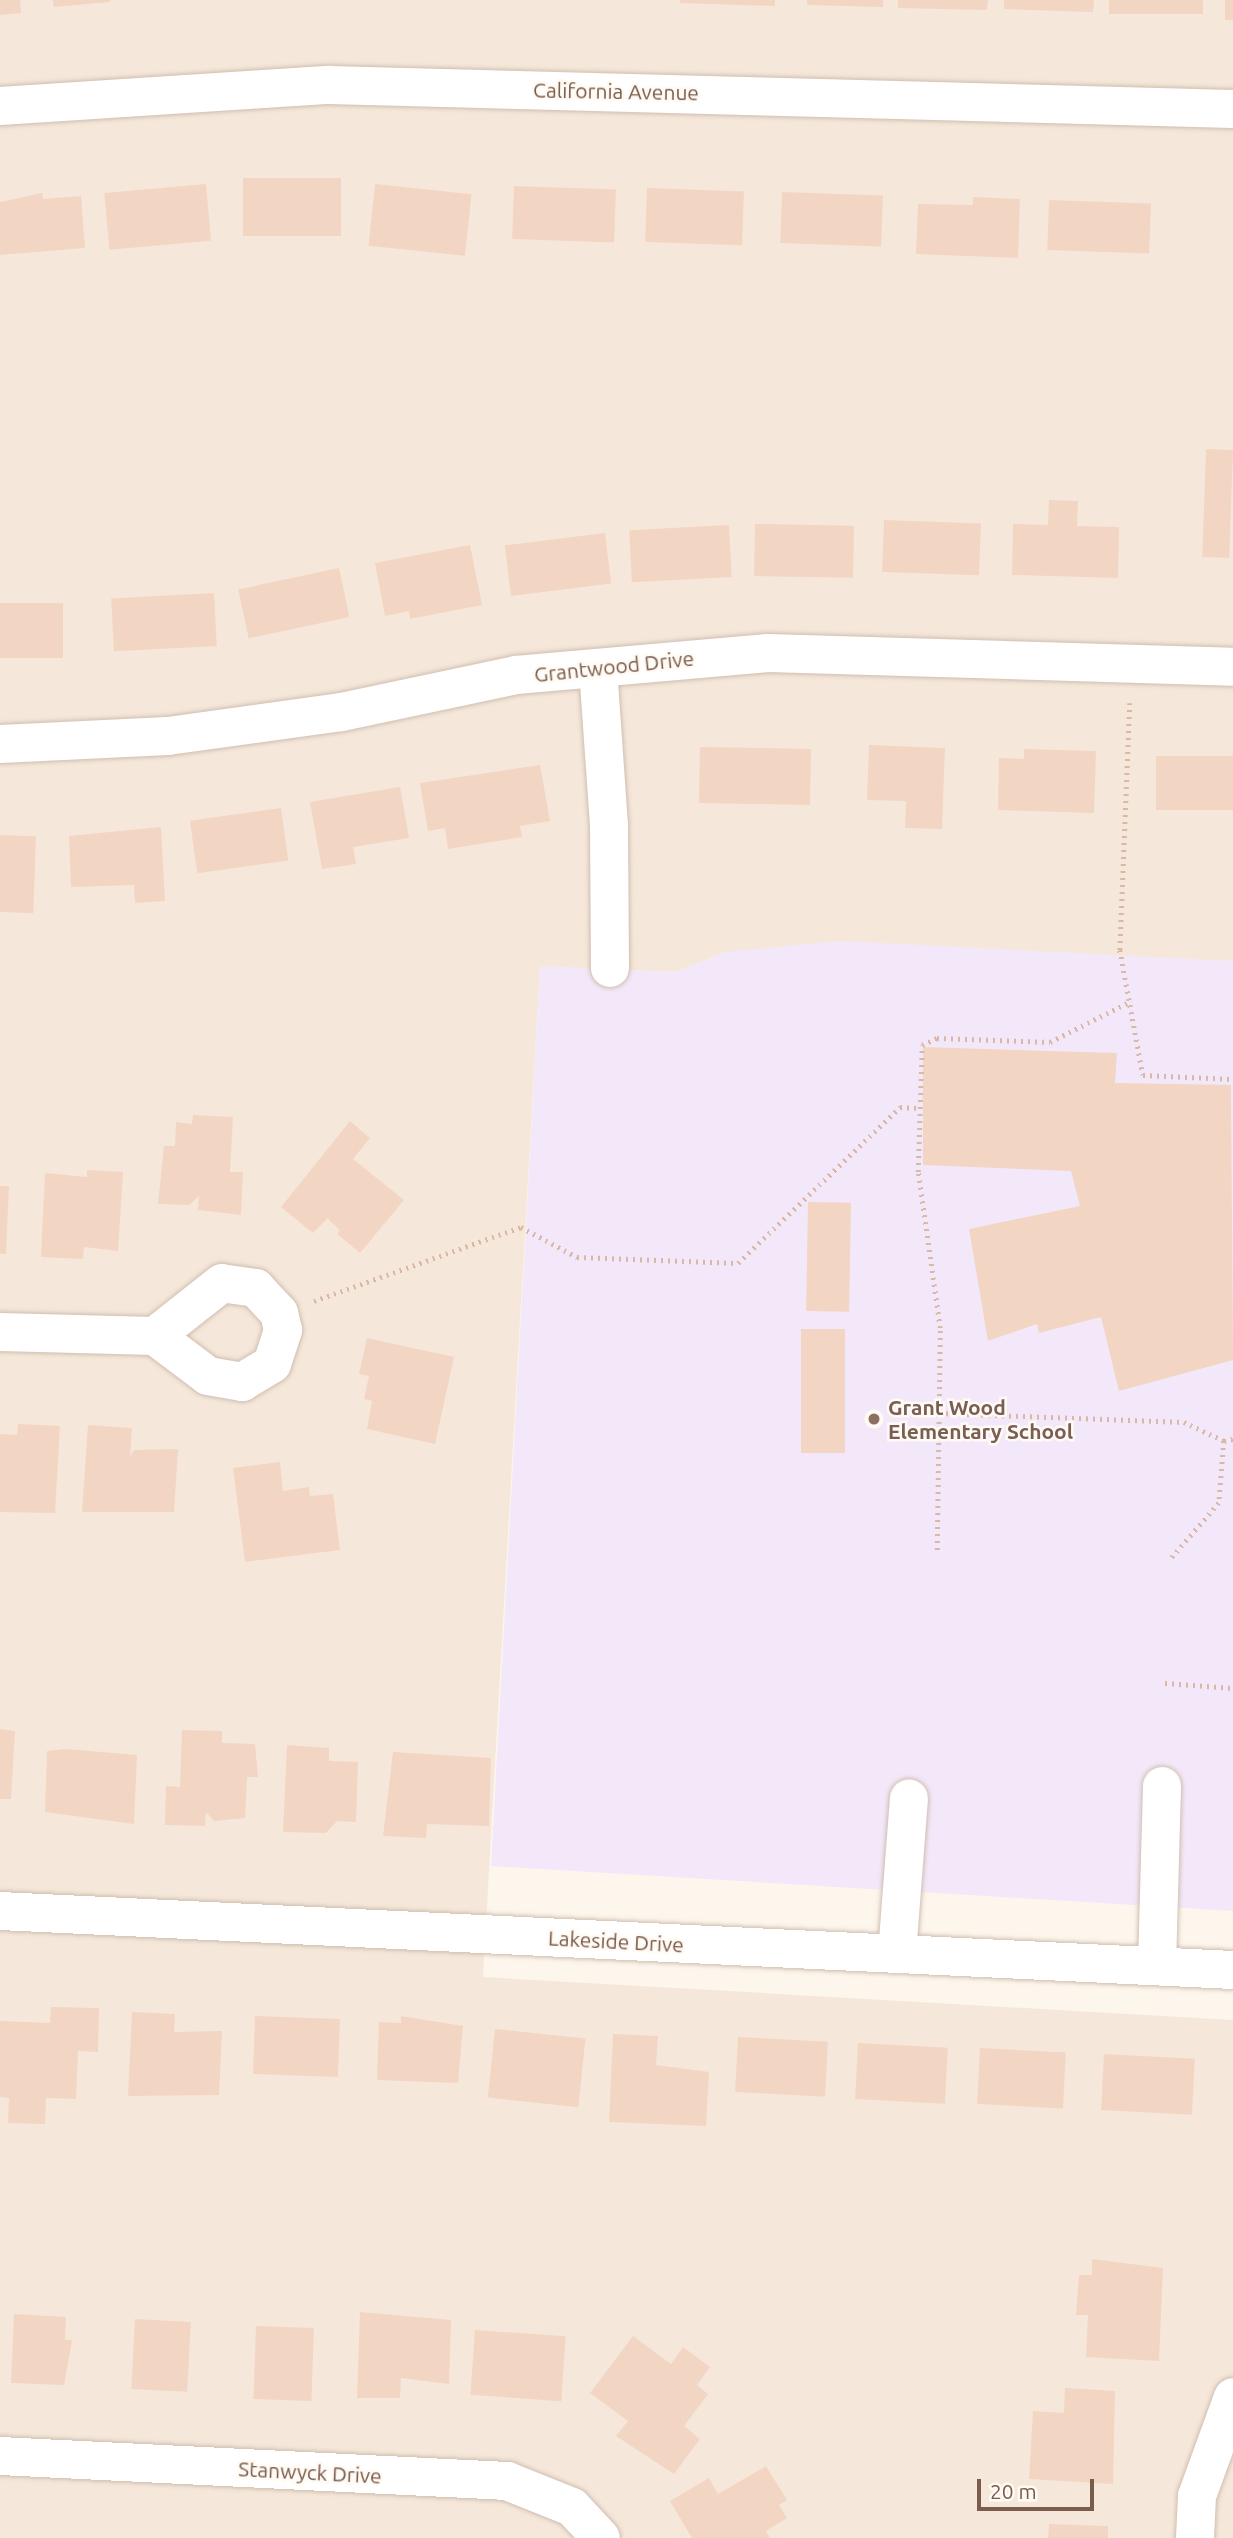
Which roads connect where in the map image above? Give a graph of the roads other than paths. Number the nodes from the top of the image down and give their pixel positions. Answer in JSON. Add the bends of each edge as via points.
{"nodes":[{"id":1,"x":0,"y":106,"type":"edge"},
{"id":2,"x":1233,"y":109,"type":"edge"},
{"id":3,"x":1233,"y":667,"type":"edge"},
{"id":4,"x":598,"y":668,"type":"junction"},
{"id":5,"x":0,"y":744,"type":"edge"},
{"id":6,"x":610,"y":968,"type":"dead end"},
{"id":7,"x":0,"y":1332,"type":"edge"},
{"id":8,"x":155,"y":1336,"type":"junction"},
{"id":9,"x":1162,"y":1786,"type":"dead end"},
{"id":10,"x":909,"y":1798,"type":"dead end"},
{"id":11,"x":0,"y":1911,"type":"edge"},
{"id":12,"x":897,"y":1954,"type":"junction"},
{"id":13,"x":1157,"y":1966,"type":"junction"},
{"id":14,"x":1233,"y":1970,"type":"edge"},
{"id":15,"x":1233,"y":2397,"type":"edge"},
{"id":16,"x":0,"y":2456,"type":"edge"},
{"id":17,"x":601,"y":2538,"type":"edge"},
{"id":18,"x":1195,"y":2538,"type":"edge"}],
"edges":[{"from":1,"to":2,"type":"street","name":"California Avenue","via":[[329,85]]},
{"from":3,"to":4,"type":"street","name":"Grantwood Drive","via":[[768,653]]},
{"from":4,"to":5,"type":"street","name":"Grantwood Drive","via":[[516,675],[254,726]]},
{"from":4,"to":6,"type":"street","via":[[609,827]]},
{"from":7,"to":8,"type":"street"},
{"from":8,"to":8,"type":"street","via":[[208,1376],[242,1382],[258,1376],[281,1349],[279,1313],[256,1288],[222,1283]]},
{"from":9,"to":13,"type":"street"},
{"from":10,"to":12,"type":"street"},
{"from":11,"to":12,"type":"street","name":"Lakeside Drive"},
{"from":12,"to":13,"type":"street","name":"Lakeside Drive"},
{"from":13,"to":14,"type":"street","name":"Lakeside Drive"},
{"from":15,"to":18,"type":"street","via":[[1197,2496]]},
{"from":16,"to":17,"type":"street","name":"Stanwyck Drive","via":[[507,2481],[572,2507]]}]}
